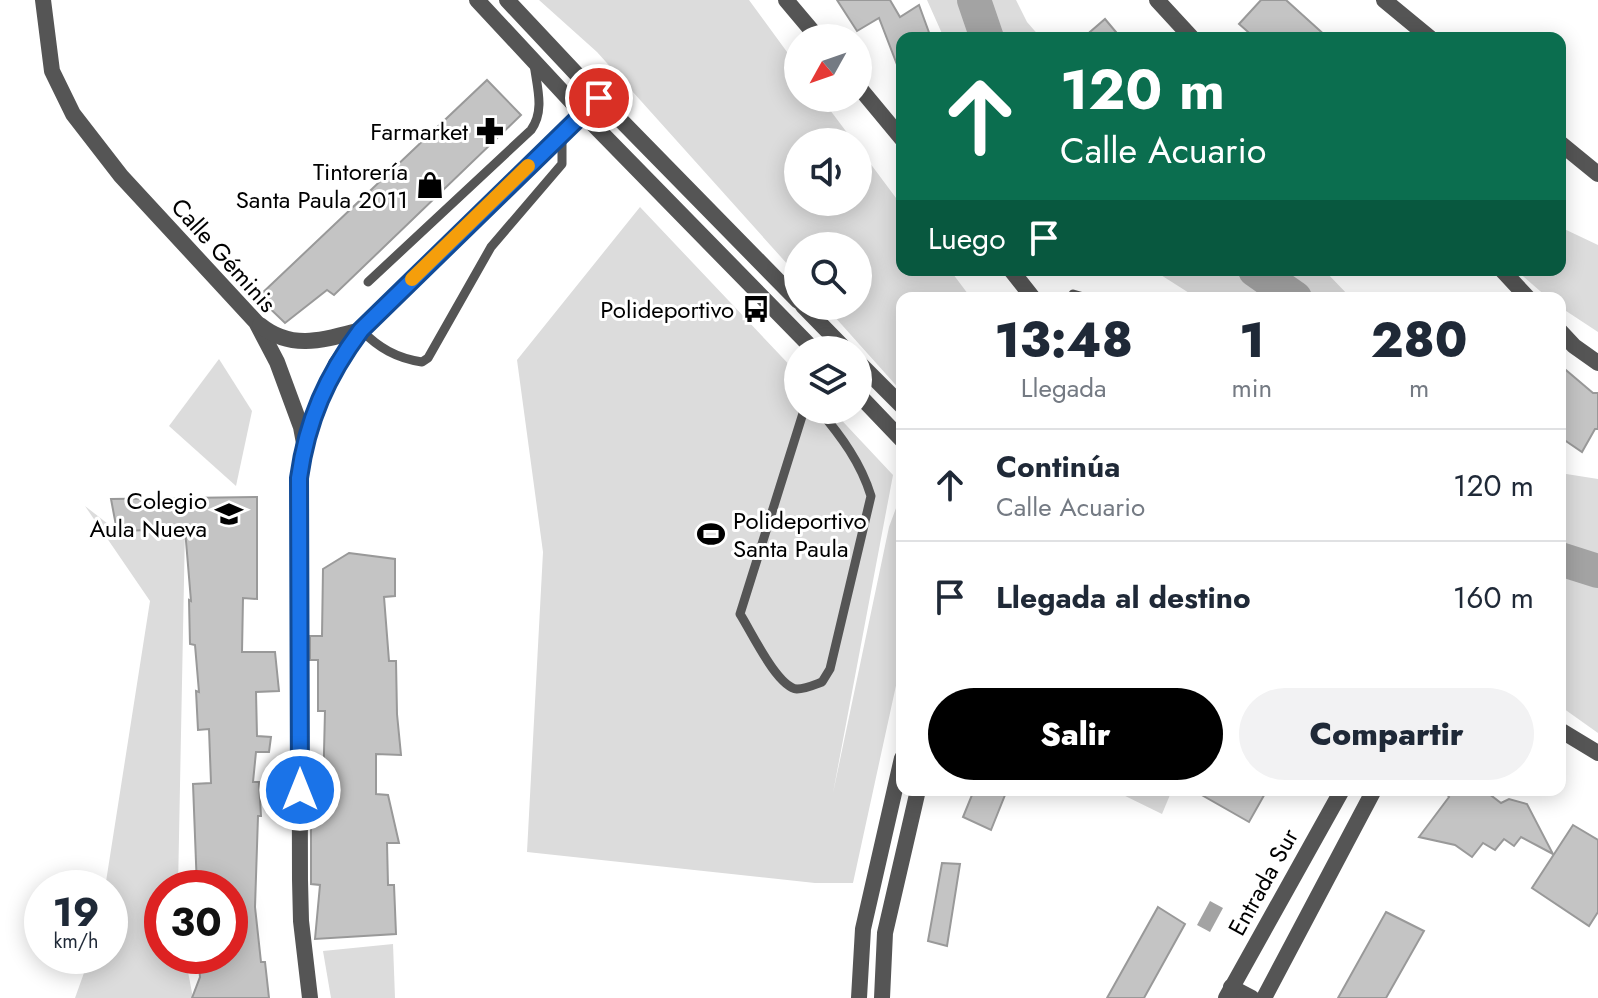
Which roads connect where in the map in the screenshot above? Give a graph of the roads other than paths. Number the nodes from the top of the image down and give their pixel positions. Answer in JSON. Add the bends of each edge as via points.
{"nodes":[{"id":1,"x":43,"y":0,"type":"edge"},
{"id":2,"x":477,"y":0,"type":"edge"},
{"id":3,"x":507,"y":0,"type":"edge"},
{"id":4,"x":786,"y":0,"type":"edge"},
{"id":5,"x":1157,"y":0,"type":"edge"},
{"id":6,"x":1387,"y":1,"type":"edge"},
{"id":7,"x":806,"y":24,"type":"edge"},
{"id":8,"x":1186,"y":32,"type":"edge"},
{"id":9,"x":1423,"y":32,"type":"edge"},
{"id":10,"x":534,"y":61,"type":"junction"},
{"id":11,"x":599,"y":98,"type":"junction"},
{"id":12,"x":872,"y":103,"type":"edge"},
{"id":13,"x":582,"y":113,"type":"junction"},
{"id":14,"x":896,"y":132,"type":"edge"},
{"id":15,"x":562,"y":133,"type":"junction"},
{"id":16,"x":1566,"y":148,"type":"edge"},
{"id":17,"x":1598,"y":174,"type":"edge"},
{"id":18,"x":1016,"y":276,"type":"edge"},
{"id":19,"x":1508,"y":276,"type":"edge"},
{"id":20,"x":368,"y":282,"type":"dead end"},
{"id":21,"x":784,"y":287,"type":"edge"},
{"id":22,"x":1028,"y":292,"type":"edge"},
{"id":23,"x":1522,"y":292,"type":"edge"},
{"id":24,"x":817,"y":320,"type":"edge"},
{"id":25,"x":256,"y":322,"type":"junction"},
{"id":26,"x":361,"y":330,"type":"junction"},
{"id":27,"x":800,"y":336,"type":"edge"},
{"id":28,"x":832,"y":336,"type":"edge"},
{"id":29,"x":1566,"y":337,"type":"edge"},
{"id":30,"x":1598,"y":363,"type":"edge"},
{"id":31,"x":872,"y":376,"type":"edge"},
{"id":32,"x":896,"y":400,"type":"edge"},
{"id":33,"x":872,"y":404,"type":"edge"},
{"id":34,"x":896,"y":421,"type":"edge"},
{"id":35,"x":800,"y":424,"type":"edge"},
{"id":36,"x":831,"y":424,"type":"edge"},
{"id":37,"x":304,"y":443,"type":"junction"},
{"id":38,"x":1566,"y":734,"type":"edge"},
{"id":39,"x":1598,"y":753,"type":"edge"},
{"id":40,"x":896,"y":784,"type":"edge"},
{"id":41,"x":917,"y":796,"type":"edge"},
{"id":42,"x":1339,"y":796,"type":"edge"},
{"id":43,"x":1371,"y":796,"type":"edge"},
{"id":44,"x":1228,"y":992,"type":"edge"},
{"id":45,"x":310,"y":998,"type":"edge"},
{"id":46,"x":859,"y":998,"type":"edge"},
{"id":47,"x":882,"y":998,"type":"edge"},
{"id":48,"x":1252,"y":998,"type":"edge"},
{"id":49,"x":1264,"y":998,"type":"edge"}],
"edges":[{"from":1,"to":25,"type":"street","name":"Calle Géminis","via":[[52,71],[73,114],[121,176]]},
{"from":2,"to":10,"type":"street"},
{"from":3,"to":11,"type":"street"},
{"from":4,"to":7,"type":"street"},
{"from":5,"to":8,"type":"street"},
{"from":6,"to":9,"type":"street"},
{"from":10,"to":13,"type":"street"},
{"from":10,"to":20,"type":"lane","via":[[540,110],[531,130]]},
{"from":11,"to":13,"type":"street"},
{"from":11,"to":21,"type":"street"},
{"from":12,"to":14,"type":"street"},
{"from":13,"to":15,"type":"street"},
{"from":13,"to":27,"type":"street"},
{"from":15,"to":26,"type":"street"},
{"from":15,"to":26,"type":"lane","via":[[562,164],[491,247],[428,358],[422,362],[392,355]]},
{"from":16,"to":17,"type":"street"},
{"from":18,"to":22,"type":"street"},
{"from":19,"to":23,"type":"street"},
{"from":24,"to":28,"type":"street"},
{"from":25,"to":26,"type":"street","via":[[289,341]]},
{"from":25,"to":37,"type":"street","name":"Calle Géminis","via":[[292,397]]},
{"from":26,"to":37,"type":"street","via":[[336,364]]},
{"from":29,"to":30,"type":"street"},
{"from":31,"to":32,"type":"street"},
{"from":33,"to":34,"type":"street"},
{"from":35,"to":36,"type":"lane","via":[[740,614],[776,673],[787,686],[800,689],[822,682],[830,669],[871,496],[863,473]]},
{"from":37,"to":45,"type":"street","name":"Calle Géminis","via":[[299,478],[300,880]]},
{"from":38,"to":39,"type":"street"},
{"from":40,"to":46,"type":"street","via":[[863,929]]},
{"from":41,"to":47,"type":"street","via":[[885,933]]},
{"from":42,"to":44,"type":"street","name":"Entrada Sur"},
{"from":43,"to":49,"type":"street"},
{"from":44,"to":48,"type":"street"}]}
